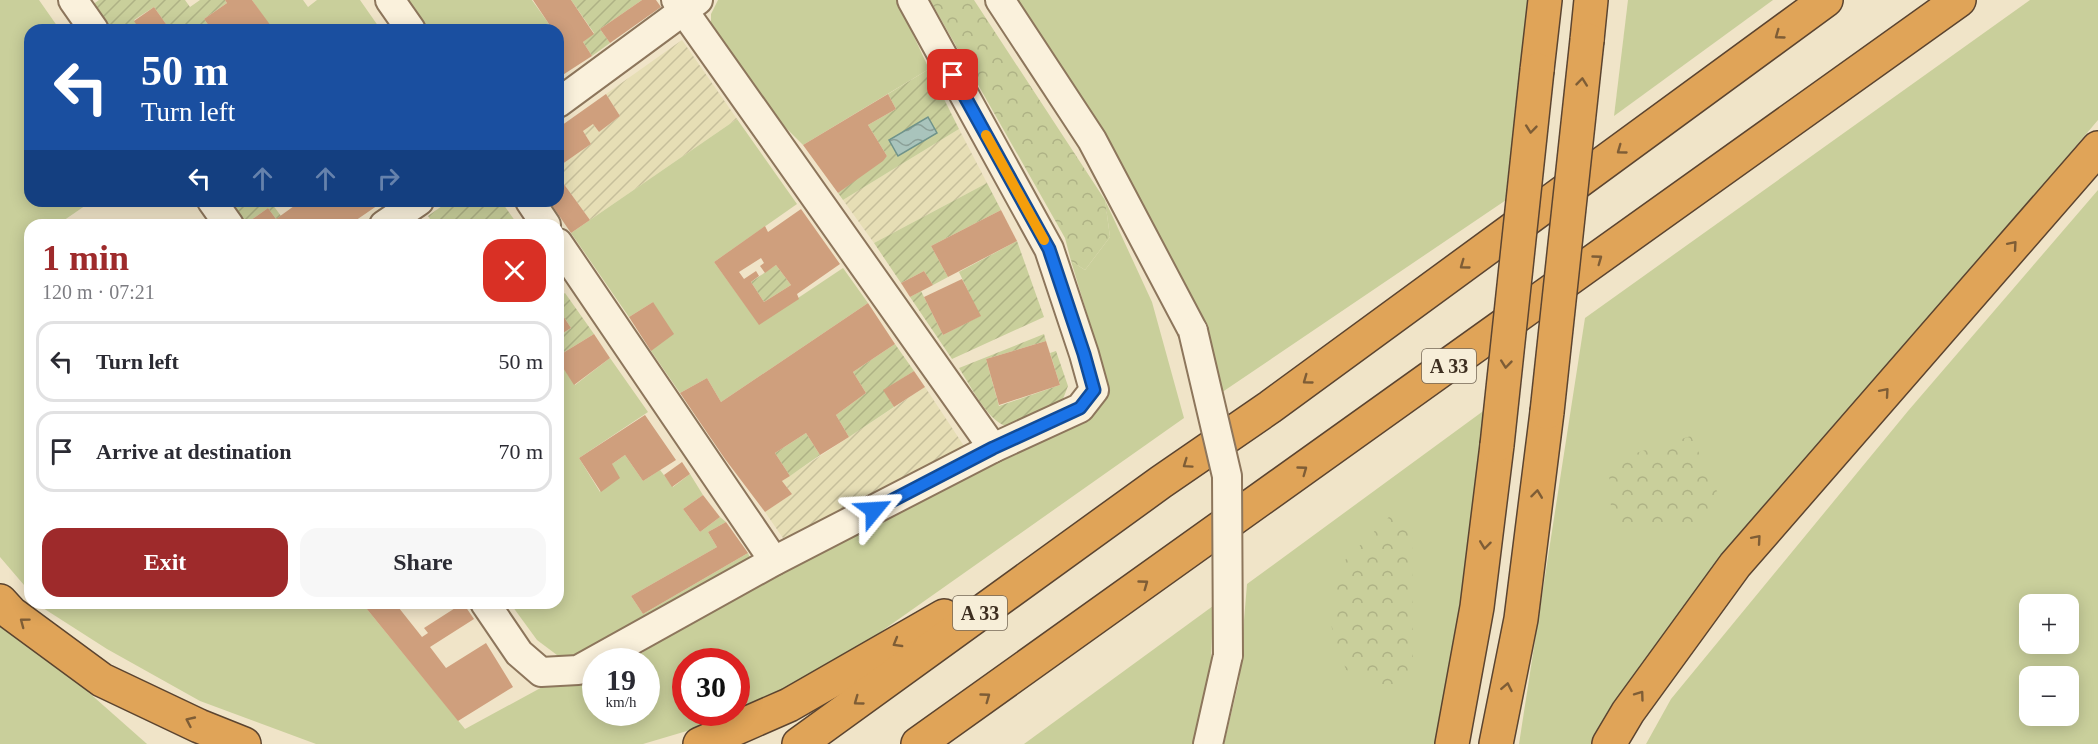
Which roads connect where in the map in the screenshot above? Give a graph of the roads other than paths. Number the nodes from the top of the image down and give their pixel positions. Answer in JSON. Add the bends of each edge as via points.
{"nodes":[{"id":1,"x":73,"y":0,"type":"edge"},
{"id":2,"x":390,"y":0,"type":"edge"},
{"id":3,"x":912,"y":0,"type":"edge"},
{"id":4,"x":1000,"y":0,"type":"edge"},
{"id":5,"x":1545,"y":0,"type":"edge"},
{"id":6,"x":1591,"y":0,"type":"edge"},
{"id":7,"x":1826,"y":0,"type":"edge"},
{"id":8,"x":1959,"y":0,"type":"edge"},
{"id":9,"x":686,"y":3,"type":"edge"},
{"id":10,"x":90,"y":24,"type":"edge"},
{"id":11,"x":407,"y":24,"type":"edge"},
{"id":12,"x":564,"y":98,"type":"edge"},
{"id":13,"x":2098,"y":148,"type":"edge"},
{"id":14,"x":410,"y":207,"type":"edge"},
{"id":15,"x":393,"y":219,"type":"edge"},
{"id":16,"x":564,"y":252,"type":"edge"},
{"id":17,"x":993,"y":448,"type":"junction"},
{"id":18,"x":1161,"y":482,"type":"junction"},
{"id":19,"x":774,"y":561,"type":"junction"},
{"id":20,"x":0,"y":601,"type":"edge"},
{"id":21,"x":489,"y":609,"type":"edge"},
{"id":22,"x":244,"y":744,"type":"edge"},
{"id":23,"x":700,"y":744,"type":"edge"},
{"id":24,"x":799,"y":744,"type":"edge"},
{"id":25,"x":918,"y":744,"type":"edge"},
{"id":26,"x":1208,"y":744,"type":"edge"},
{"id":27,"x":1452,"y":744,"type":"edge"},
{"id":28,"x":1496,"y":744,"type":"edge"},
{"id":29,"x":1609,"y":744,"type":"edge"}],
"edges":[{"from":1,"to":10,"type":"street"},
{"from":2,"to":11,"type":"street"},
{"from":3,"to":17,"type":"street","via":[[1049,249],[1094,390],[1080,408]]},
{"from":4,"to":26,"type":"street","bridge":true,"via":[[1092,140],[1193,332],[1227,476],[1228,655]]},
{"from":5,"to":27,"type":"highway","one_way":true,"bridge":true,"via":[[1477,607]]},
{"from":28,"to":6,"type":"highway","one_way":true,"bridge":true,"via":[[1521,619]]},
{"from":7,"to":18,"type":"highway","number":"A 33","one_way":true,"via":[[1280,400]]},
{"from":25,"to":8,"type":"highway","number":"A 33","one_way":true},
{"from":9,"to":12,"type":"street"},
{"from":9,"to":17,"type":"street"},
{"from":29,"to":13,"type":"highway","one_way":true,"via":[[1735,565]]},
{"from":14,"to":15,"type":"street"},
{"from":16,"to":19,"type":"street"},
{"from":17,"to":19,"type":"street"},
{"from":18,"to":23,"type":"highway","one_way":true,"via":[[1111,499],[939,620],[789,705]]},
{"from":18,"to":24,"type":"highway","number":"A 33","one_way":true},
{"from":19,"to":21,"type":"street","via":[[578,670],[541,672],[519,653]]},
{"from":22,"to":20,"type":"highway","one_way":true,"via":[[102,680]]}]}
